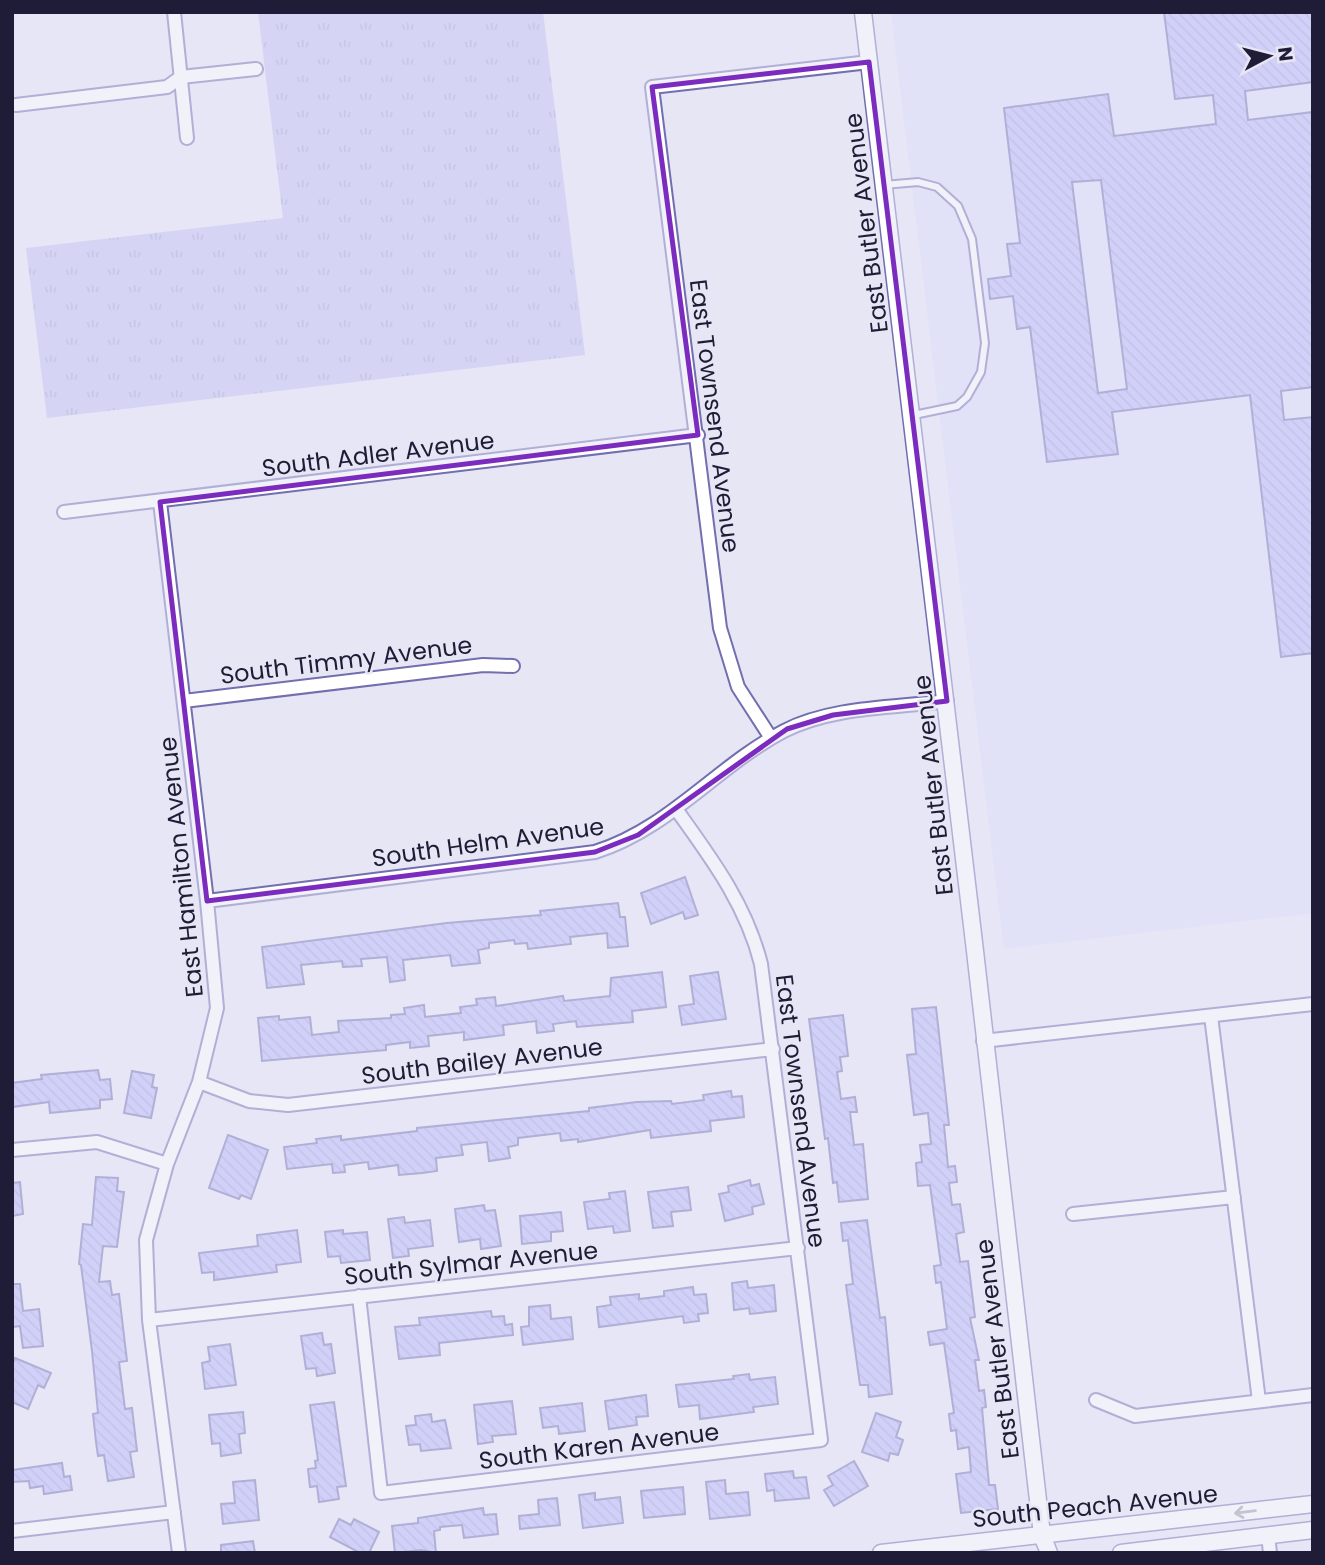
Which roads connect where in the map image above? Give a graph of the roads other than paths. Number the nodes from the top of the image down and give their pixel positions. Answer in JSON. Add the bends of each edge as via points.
{"nodes":[{"id":1,"x":174,"y":12,"type":"edge"},
{"id":2,"x":863,"y":12,"type":"edge"},
{"id":3,"x":869,"y":62,"type":"junction"},
{"id":4,"x":256,"y":69,"type":"dead end"},
{"id":5,"x":181,"y":78,"type":"junction"},
{"id":6,"x":16,"y":105,"type":"dead end"},
{"id":7,"x":187,"y":138,"type":"dead end"},
{"id":8,"x":884,"y":185,"type":"junction"},
{"id":9,"x":912,"y":415,"type":"junction"},
{"id":10,"x":698,"y":435,"type":"junction"},
{"id":11,"x":160,"y":502,"type":"junction"},
{"id":12,"x":64,"y":512,"type":"dead end"},
{"id":13,"x":513,"y":666,"type":"dead end"},
{"id":14,"x":184,"y":701,"type":"junction"},
{"id":15,"x":947,"y":701,"type":"junction"},
{"id":16,"x":771,"y":738,"type":"junction"},
{"id":17,"x":676,"y":809,"type":"junction"},
{"id":18,"x":208,"y":901,"type":"junction"},
{"id":19,"x":1313,"y":1004,"type":"edge"},
{"id":20,"x":1211,"y":1016,"type":"junction"},
{"id":21,"x":983,"y":1041,"type":"junction"},
{"id":22,"x":773,"y":1049,"type":"junction"},
{"id":23,"x":199,"y":1082,"type":"junction"},
{"id":24,"x":12,"y":1150,"type":"edge"},
{"id":25,"x":167,"y":1164,"type":"junction"},
{"id":26,"x":1234,"y":1197,"type":"junction"},
{"id":27,"x":1073,"y":1214,"type":"dead end"},
{"id":28,"x":798,"y":1248,"type":"junction"},
{"id":29,"x":359,"y":1296,"type":"junction"},
{"id":30,"x":149,"y":1320,"type":"junction"},
{"id":31,"x":1313,"y":1395,"type":"edge"},
{"id":32,"x":1097,"y":1400,"type":"dead end"},
{"id":33,"x":1259,"y":1401,"type":"junction"},
{"id":34,"x":821,"y":1440,"type":"joint"},
{"id":35,"x":1313,"y":1504,"type":"edge"},
{"id":36,"x":174,"y":1512,"type":"junction"},
{"id":37,"x":1313,"y":1530,"type":"edge"},
{"id":38,"x":12,"y":1531,"type":"edge"},
{"id":39,"x":1042,"y":1535,"type":"junction"},
{"id":40,"x":1268,"y":1535,"type":"junction"},
{"id":41,"x":179,"y":1553,"type":"edge"},
{"id":42,"x":881,"y":1553,"type":"edge"},
{"id":43,"x":1049,"y":1553,"type":"edge"},
{"id":44,"x":1121,"y":1553,"type":"edge"},
{"id":45,"x":1270,"y":1553,"type":"edge"}],
"edges":[{"from":1,"to":5,"type":"street"},
{"from":2,"to":3,"type":"street","name":"East Butler Avenue"},
{"from":3,"to":8,"type":"street","name":"East Butler Avenue"},
{"from":3,"to":10,"type":"street","name":"East Townsend Avenue","via":[[652,87]]},
{"from":4,"to":5,"type":"street"},
{"from":5,"to":6,"type":"street","via":[[167,88]]},
{"from":5,"to":7,"type":"street"},
{"from":8,"to":9,"type":"street","name":"East Butler Avenue"},
{"from":8,"to":9,"type":"lane","via":[[930,184],[958,206],[971,233],[984,333],[983,363],[967,397],[950,409]]},
{"from":9,"to":15,"type":"street","name":"East Butler Avenue"},
{"from":10,"to":11,"type":"street","name":"South Adler Avenue"},
{"from":10,"to":16,"type":"street","name":"East Townsend Avenue","via":[[722,638],[738,687]]},
{"from":11,"to":12,"type":"street","name":"South Adler Avenue"},
{"from":11,"to":14,"type":"street","name":"East Hamilton Avenue"},
{"from":13,"to":14,"type":"street","name":"South Timmy Avenue","via":[[483,665]]},
{"from":14,"to":18,"type":"street","name":"East Hamilton Avenue"},
{"from":15,"to":16,"type":"street","name":"South Helm Avenue","via":[[833,715]]},
{"from":15,"to":21,"type":"street","name":"East Butler Avenue"},
{"from":16,"to":17,"type":"street","name":"South Helm Avenue"},
{"from":17,"to":18,"type":"street","name":"South Helm Avenue","via":[[638,835],[595,852]]},
{"from":17,"to":22,"type":"street","name":"East Townsend Avenue","via":[[720,870],[749,925],[761,964]]},
{"from":18,"to":23,"type":"street","name":"East Hamilton Avenue","via":[[217,1008]]},
{"from":19,"to":20,"type":"street"},
{"from":20,"to":21,"type":"street"},
{"from":20,"to":26,"type":"street"},
{"from":21,"to":39,"type":"street","name":"East Butler Avenue"},
{"from":22,"to":23,"type":"street","name":"South Bailey Avenue","via":[[288,1105],[249,1101]]},
{"from":22,"to":28,"type":"street","name":"East Townsend Avenue"},
{"from":23,"to":25,"type":"street","name":"East Hamilton Avenue"},
{"from":24,"to":25,"type":"street","via":[[97,1142]]},
{"from":25,"to":30,"type":"street","name":"East Hamilton Avenue","via":[[146,1240]]},
{"from":26,"to":27,"type":"street"},
{"from":26,"to":33,"type":"street"},
{"from":28,"to":29,"type":"street","name":"South Sylmar Avenue"},
{"from":28,"to":34,"type":"street","name":"East Townsend Avenue"},
{"from":29,"to":30,"type":"street","name":"South Sylmar Avenue"},
{"from":29,"to":34,"type":"street","name":"South Karen Avenue","via":[[381,1493]]},
{"from":30,"to":36,"type":"street","name":"East Hamilton Avenue"},
{"from":31,"to":33,"type":"street"},
{"from":32,"to":33,"type":"street","via":[[1135,1416]]},
{"from":35,"to":39,"type":"street","name":"South Peach Avenue","one_way":true},
{"from":36,"to":38,"type":"street"},
{"from":36,"to":41,"type":"street","name":"East Hamilton Avenue"},
{"from":37,"to":40,"type":"street","name":"South Peach Avenue"},
{"from":39,"to":42,"type":"street","name":"South Peach Avenue"},
{"from":39,"to":43,"type":"street","name":"East Butler Avenue"},
{"from":40,"to":44,"type":"street","name":"South Peach Avenue"},
{"from":40,"to":45,"type":"street"}]}
